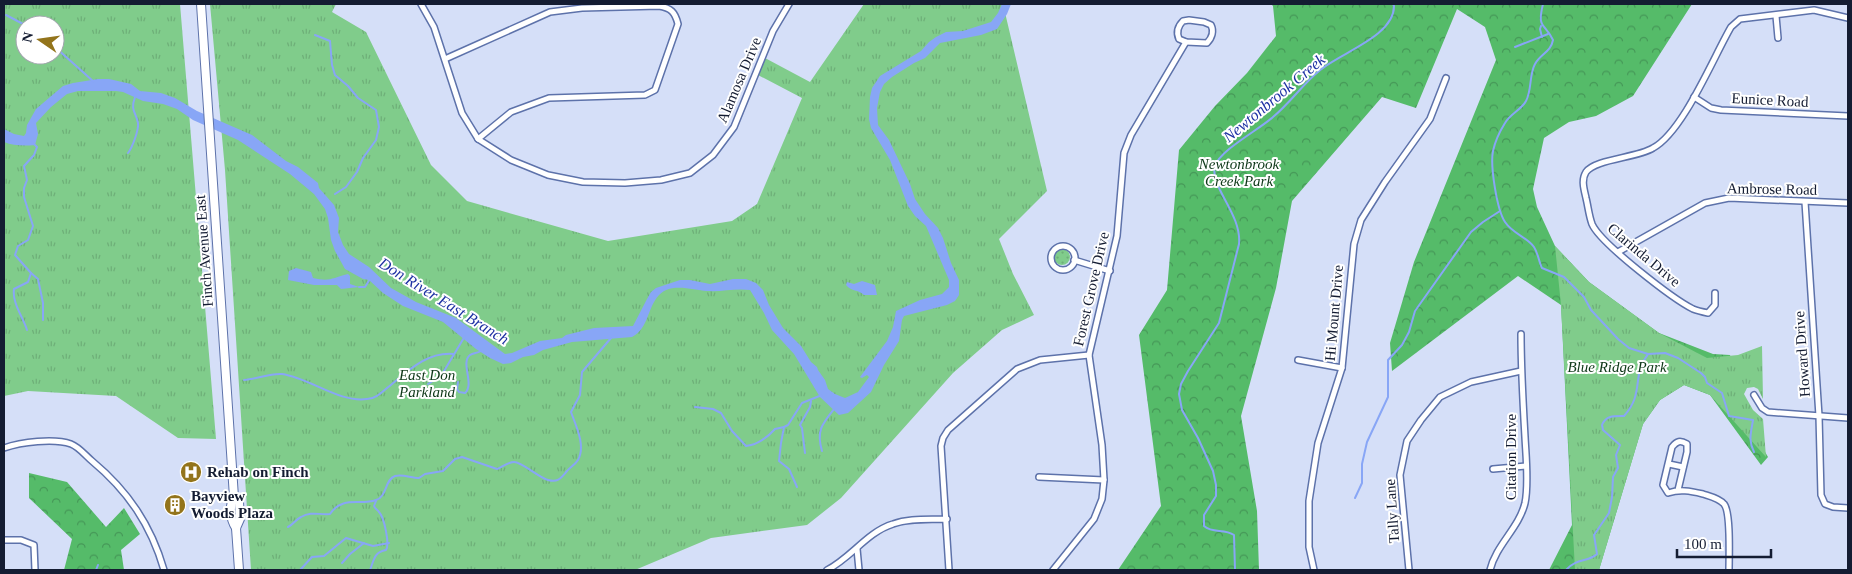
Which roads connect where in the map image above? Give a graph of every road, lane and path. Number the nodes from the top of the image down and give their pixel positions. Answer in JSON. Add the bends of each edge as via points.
{"nodes":[{"id":1,"x":202,"y":4,"type":"edge"},
{"id":2,"x":421,"y":4,"type":"edge"},
{"id":3,"x":790,"y":4,"type":"edge"},
{"id":4,"x":1776,"y":16,"type":"junction"},
{"id":5,"x":1848,"y":18,"type":"edge"},
{"id":6,"x":1778,"y":38,"type":"dead end"},
{"id":7,"x":1186,"y":42,"type":"junction"},
{"id":8,"x":445,"y":58,"type":"junction"},
{"id":9,"x":1446,"y":78,"type":"dead end"},
{"id":10,"x":1694,"y":97,"type":"junction"},
{"id":11,"x":1848,"y":116,"type":"edge"},
{"id":12,"x":478,"y":139,"type":"junction"},
{"id":13,"x":1805,"y":202,"type":"junction"},
{"id":14,"x":1848,"y":203,"type":"edge"},
{"id":15,"x":1618,"y":252,"type":"junction"},
{"id":16,"x":1074,"y":260,"type":"junction"},
{"id":17,"x":1110,"y":270,"type":"junction"},
{"id":18,"x":1715,"y":293,"type":"dead end"},
{"id":19,"x":1521,"y":334,"type":"dead end"},
{"id":20,"x":1089,"y":355,"type":"junction"},
{"id":21,"x":1298,"y":360,"type":"dead end"},
{"id":22,"x":1342,"y":368,"type":"junction"},
{"id":23,"x":1521,"y":371,"type":"junction"},
{"id":24,"x":1754,"y":395,"type":"dead end"},
{"id":25,"x":1819,"y":416,"type":"junction"},
{"id":26,"x":1848,"y":418,"type":"edge"},
{"id":27,"x":4,"y":448,"type":"edge"},
{"id":28,"x":1669,"y":464,"type":"junction"},
{"id":29,"x":1526,"y":466,"type":"junction"},
{"id":30,"x":1683,"y":466,"type":"junction"},
{"id":31,"x":1492,"y":469,"type":"dead end"},
{"id":32,"x":1039,"y":477,"type":"dead end"},
{"id":33,"x":1104,"y":480,"type":"junction"},
{"id":34,"x":1678,"y":490,"type":"junction"},
{"id":35,"x":1848,"y":508,"type":"edge"},
{"id":36,"x":947,"y":519,"type":"junction"},
{"id":37,"x":4,"y":540,"type":"edge"},
{"id":38,"x":857,"y":549,"type":"junction"},
{"id":39,"x":35,"y":570,"type":"edge"},
{"id":40,"x":164,"y":570,"type":"edge"},
{"id":41,"x":239,"y":570,"type":"edge"},
{"id":42,"x":827,"y":570,"type":"edge"},
{"id":43,"x":859,"y":570,"type":"edge"},
{"id":44,"x":949,"y":570,"type":"edge"},
{"id":45,"x":1052,"y":570,"type":"edge"},
{"id":46,"x":1314,"y":570,"type":"edge"},
{"id":47,"x":1409,"y":570,"type":"edge"},
{"id":48,"x":1490,"y":570,"type":"edge"},
{"id":49,"x":1729,"y":570,"type":"edge"}],
"edges":[{"from":1,"to":41,"type":"main road","name":"Finch Avenue East","via":[[234,497],[239,502],[240,519],[236,528]]},
{"from":2,"to":8,"type":"street","name":"Alamosa Drive","via":[[434,27]]},
{"from":3,"to":12,"type":"street","name":"Alamosa Drive","via":[[774,31],[734,127],[713,155],[690,174],[625,183],[583,182],[529,168]]},
{"from":4,"to":5,"type":"street","name":"Clarinda Drive","via":[[1814,10]]},
{"from":4,"to":6,"type":"street"},
{"from":4,"to":10,"type":"street","name":"Clarinda Drive","via":[[1740,19],[1731,27]]},
{"from":7,"to":7,"type":"street","via":[[1207,43],[1213,32],[1211,25],[1183,21],[1178,36]]},
{"from":7,"to":17,"type":"street","name":"Forest Grove Drive","via":[[1130,135],[1124,153],[1117,236]]},
{"from":8,"to":12,"type":"street","name":"Alamosa Drive","via":[[462,113]]},
{"from":8,"to":12,"type":"street","via":[[550,12],[659,6],[676,14],[678,24],[655,90],[645,95],[549,98],[511,112]]},
{"from":9,"to":22,"type":"street","name":"Hi Mount Drive","via":[[1430,118],[1361,220],[1354,244]]},
{"from":10,"to":11,"type":"street","name":"Eunice Road","via":[[1711,108],[1721,110]]},
{"from":10,"to":15,"type":"street","name":"Clarinda Drive","via":[[1670,134],[1654,148],[1631,157],[1592,165],[1585,174],[1583,183],[1592,224],[1603,240]]},
{"from":13,"to":14,"type":"street","name":"Ambrose Road"},
{"from":13,"to":15,"type":"street","name":"Ambrose Road","via":[[1729,198],[1705,203]]},
{"from":13,"to":25,"type":"street","name":"Howard Drive"},
{"from":15,"to":18,"type":"street","name":"Clarinda Drive","via":[[1663,291],[1695,310],[1708,313],[1715,305]]},
{"from":16,"to":16,"type":"street","via":[[1071,249],[1064,246],[1056,247],[1051,254],[1053,265],[1059,269],[1070,267]]},
{"from":16,"to":17,"type":"street"},
{"from":17,"to":20,"type":"street","name":"Forest Grove Drive"},
{"from":19,"to":23,"type":"street","name":"Citation Drive"},
{"from":20,"to":33,"type":"street","name":"Forest Grove Drive"},
{"from":20,"to":36,"type":"street","via":[[1040,360],[1017,369],[948,430],[941,446]]},
{"from":21,"to":22,"type":"street"},
{"from":22,"to":46,"type":"street","name":"Hi Mount Drive","via":[[1318,443],[1309,501],[1309,547]]},
{"from":23,"to":29,"type":"street","name":"Citation Drive"},
{"from":23,"to":47,"type":"street","name":"Tally Lane","via":[[1471,382],[1440,397],[1407,441],[1400,475]]},
{"from":24,"to":25,"type":"street","via":[[1768,412]]},
{"from":25,"to":26,"type":"street"},
{"from":25,"to":35,"type":"street","name":"Howard Drive","via":[[1821,495],[1825,504]]},
{"from":27,"to":40,"type":"street","via":[[58,441],[73,445],[107,473],[138,509]]},
{"from":28,"to":30,"type":"street"},
{"from":28,"to":30,"type":"street","via":[[1672,447],[1681,441],[1687,444]]},
{"from":28,"to":34,"type":"street","via":[[1663,485],[1668,493]]},
{"from":29,"to":31,"type":"street"},
{"from":29,"to":48,"type":"street","name":"Citation Drive","via":[[1525,501],[1519,520]]},
{"from":30,"to":34,"type":"street"},
{"from":32,"to":33,"type":"street"},
{"from":33,"to":45,"type":"street","name":"Forest Grove Drive","via":[[1102,499],[1094,519]]},
{"from":34,"to":49,"type":"street","via":[[1712,496],[1724,504],[1728,513]]},
{"from":36,"to":38,"type":"street","via":[[894,523],[879,530]]},
{"from":36,"to":44,"type":"street"},
{"from":37,"to":39,"type":"street","via":[[21,540],[34,545]]},
{"from":38,"to":42,"type":"street"},
{"from":38,"to":43,"type":"street"}]}
